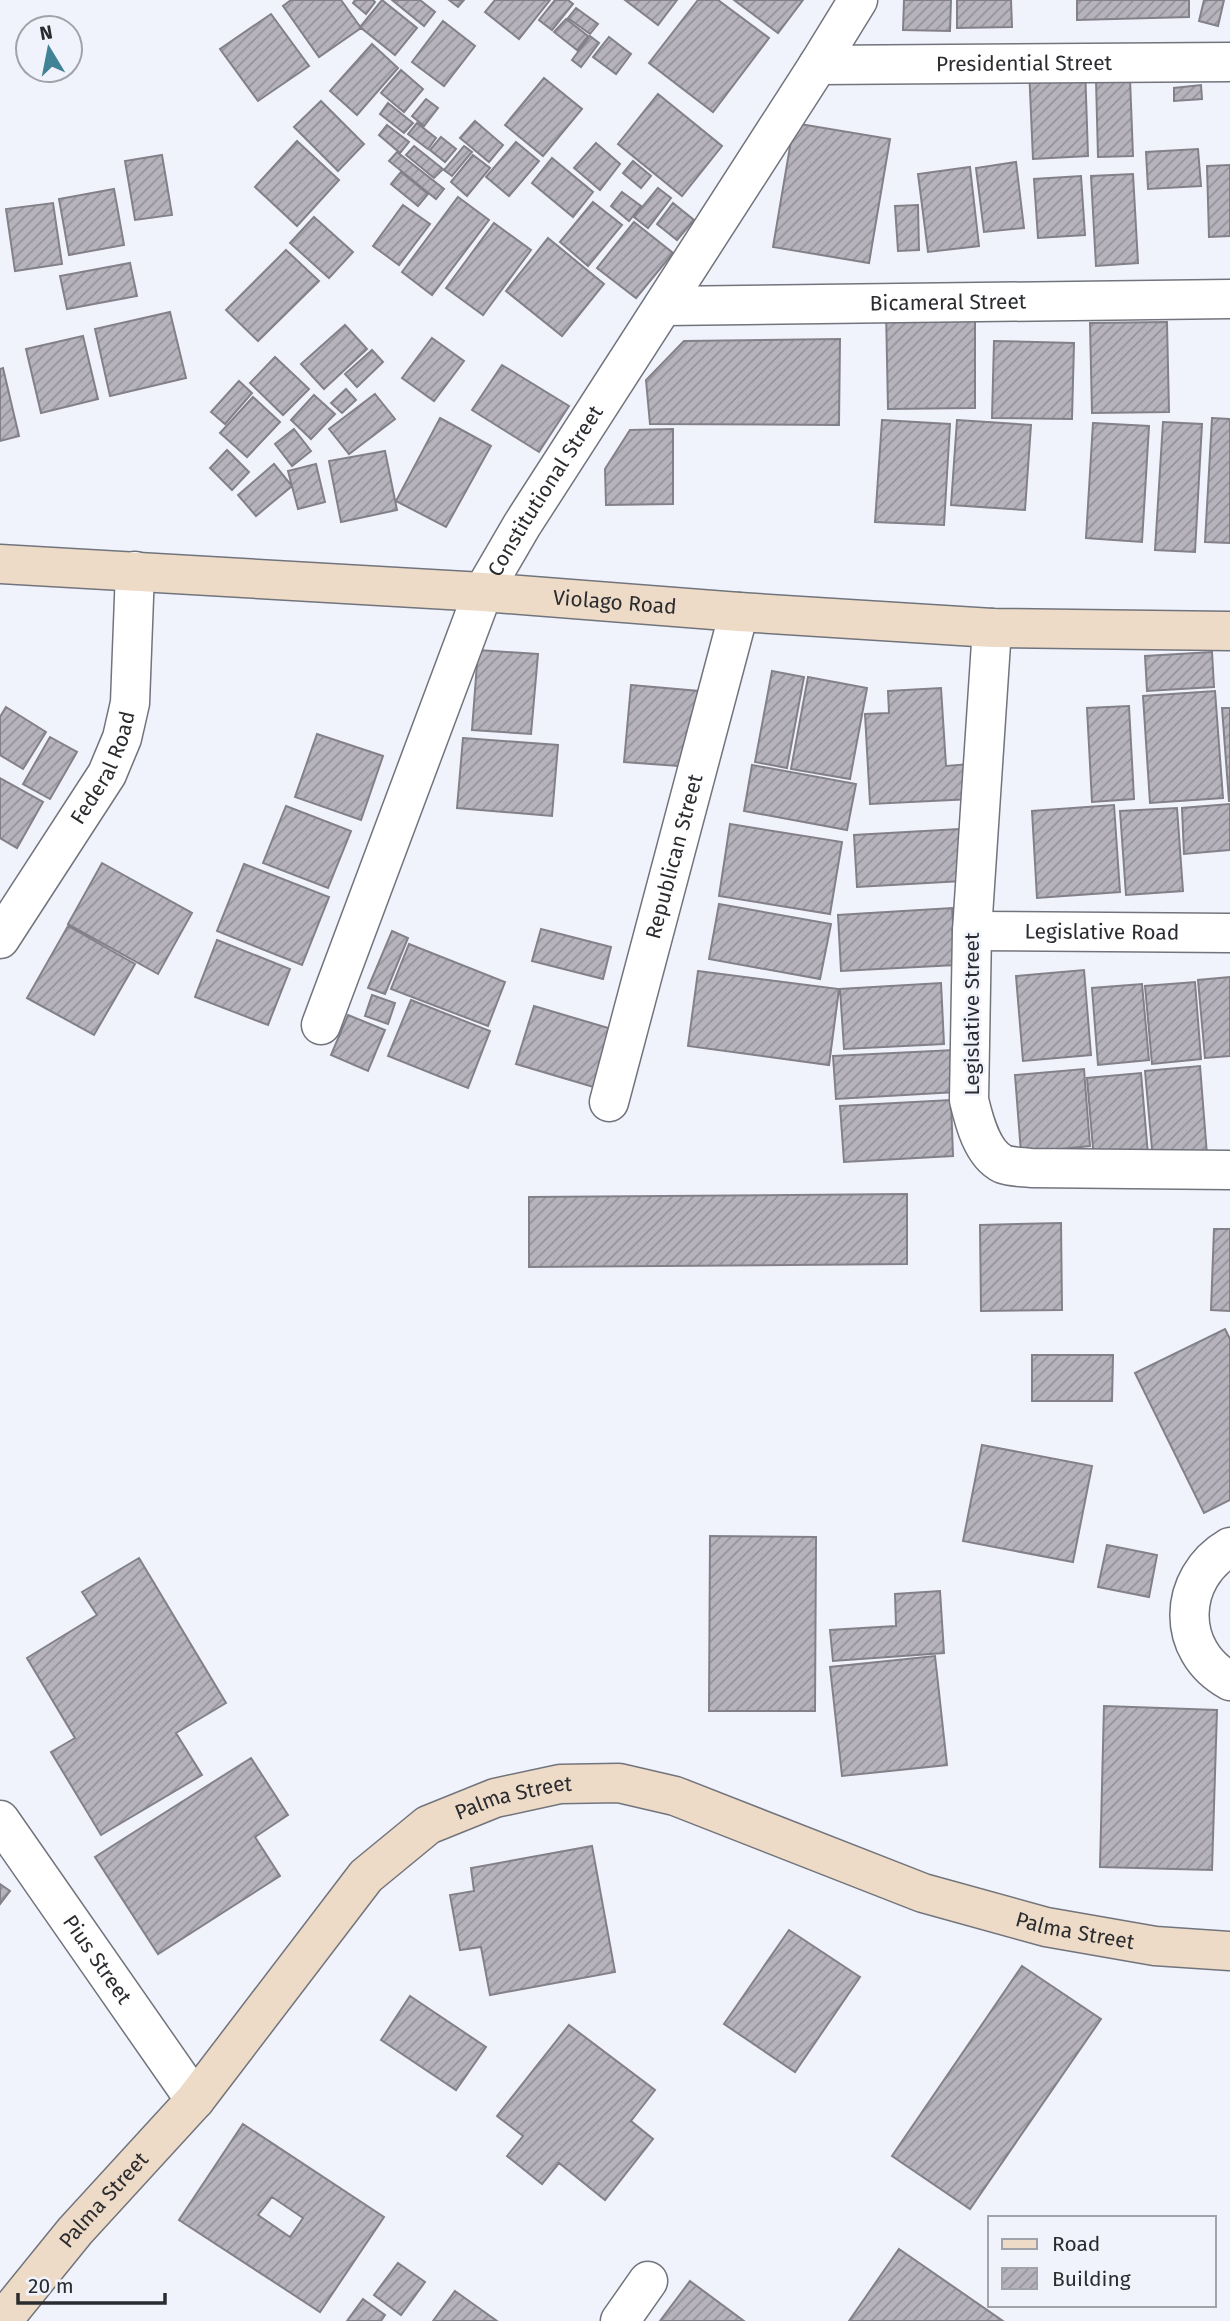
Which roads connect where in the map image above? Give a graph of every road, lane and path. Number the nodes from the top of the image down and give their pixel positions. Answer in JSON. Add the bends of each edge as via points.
{"nodes":[{"id":1,"x":858,"y":0,"type":"edge"},
{"id":2,"x":1230,"y":62,"type":"edge"},
{"id":3,"x":818,"y":65,"type":"junction"},
{"id":4,"x":1230,"y":299,"type":"edge"},
{"id":5,"x":664,"y":306,"type":"junction"},
{"id":6,"x":0,"y":564,"type":"edge"},
{"id":7,"x":135,"y":571,"type":"junction"},
{"id":8,"x":483,"y":592,"type":"junction"},
{"id":9,"x":739,"y":612,"type":"junction"},
{"id":10,"x":992,"y":628,"type":"junction"},
{"id":11,"x":1230,"y":631,"type":"edge"},
{"id":12,"x":972,"y":931,"type":"junction"},
{"id":13,"x":1230,"y":933,"type":"edge"},
{"id":14,"x":0,"y":939,"type":"edge"},
{"id":15,"x":321,"y":1025,"type":"dead end"},
{"id":16,"x":609,"y":1102,"type":"dead end"},
{"id":17,"x":1230,"y":1170,"type":"edge"},
{"id":18,"x":1230,"y":1547,"type":"edge"},
{"id":19,"x":1230,"y":1681,"type":"edge"},
{"id":20,"x":0,"y":1820,"type":"edge"},
{"id":21,"x":1230,"y":1951,"type":"edge"},
{"id":22,"x":195,"y":2100,"type":"junction"},
{"id":23,"x":648,"y":2281,"type":"dead end"},
{"id":24,"x":2,"y":2321,"type":"edge"},
{"id":25,"x":620,"y":2321,"type":"edge"}],
"edges":[{"from":1,"to":3,"type":"street","name":"Constitutional Street"},
{"from":2,"to":3,"type":"street","name":"Presidential Street"},
{"from":3,"to":5,"type":"street","name":"Constitutional Street"},
{"from":4,"to":5,"type":"street","name":"Bicameral Street"},
{"from":5,"to":8,"type":"street","name":"Constitutional Street"},
{"from":6,"to":7,"type":"street","name":"Violago Road"},
{"from":7,"to":8,"type":"street","name":"Violago Road"},
{"from":7,"to":14,"type":"street","name":"Federal Road","via":[[130,703],[122,738],[107,774]]},
{"from":8,"to":9,"type":"street","name":"Violago Road"},
{"from":8,"to":15,"type":"street","name":"Constitutional Street"},
{"from":9,"to":10,"type":"street","name":"Violago Road"},
{"from":9,"to":16,"type":"street","name":"Republican Street"},
{"from":10,"to":11,"type":"street","name":"Violago Road"},
{"from":10,"to":12,"type":"street","name":"Legislative Street"},
{"from":12,"to":13,"type":"street","name":"Legislative Road"},
{"from":12,"to":17,"type":"street","name":"Legislative Street","via":[[969,1100],[984,1145],[1002,1163],[1031,1168]]},
{"from":18,"to":19,"type":"street","via":[[1202,1572],[1192,1592],[1189,1616],[1193,1639],[1204,1660]]},
{"from":20,"to":22,"type":"street","name":"Pius Street"},
{"from":21,"to":22,"type":"street","name":"Palma Street","via":[[1155,1946],[1046,1927],[923,1893],[675,1796],[619,1783],[560,1784],[495,1798],[428,1825],[366,1876]]},
{"from":22,"to":24,"type":"street","name":"Palma Street","via":[[75,2231]]},
{"from":23,"to":25,"type":"street"}]}
